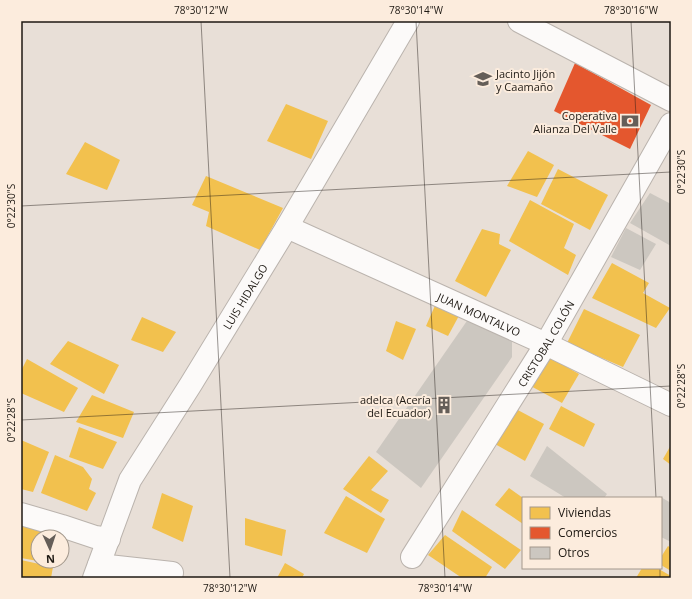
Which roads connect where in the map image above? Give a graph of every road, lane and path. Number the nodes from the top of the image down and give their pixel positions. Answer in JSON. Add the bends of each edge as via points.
{"nodes":[{"id":1,"x":408,"y":21,"type":"edge"},
{"id":2,"x":519,"y":21,"type":"edge"},
{"id":3,"x":671,"y":100,"type":"edge"},
{"id":4,"x":671,"y":124,"type":"edge"},
{"id":5,"x":287,"y":227,"type":"junction"},
{"id":6,"x":546,"y":344,"type":"junction"},
{"id":7,"x":671,"y":405,"type":"edge"},
{"id":8,"x":21,"y":514,"type":"edge"},
{"id":9,"x":109,"y":539,"type":"junction"},
{"id":10,"x":412,"y":557,"type":"dead end"},
{"id":11,"x":97,"y":571,"type":"edge"},
{"id":12,"x":172,"y":572,"type":"dead end"},
{"id":13,"x":149,"y":574,"type":"edge"}],
"edges":[{"from":1,"to":5,"type":"street","name":"LUIS HIDALGO"},
{"from":2,"to":3,"type":"street"},
{"from":4,"to":6,"type":"street","name":"CRISTOBAL COLÓN"},
{"from":5,"to":6,"type":"street","name":"JUAN MONTALVO"},
{"from":5,"to":9,"type":"street","name":"LUIS HIDALGO","via":[[130,480]]},
{"from":6,"to":7,"type":"street","name":"JUAN MONTALVO"},
{"from":6,"to":10,"type":"street","name":"CRISTOBAL COLÓN"},
{"from":8,"to":9,"type":"street"},
{"from":9,"to":11,"type":"street","name":"LUIS HIDALGO"},
{"from":11,"to":13,"type":"street"},
{"from":12,"to":13,"type":"street"}]}
